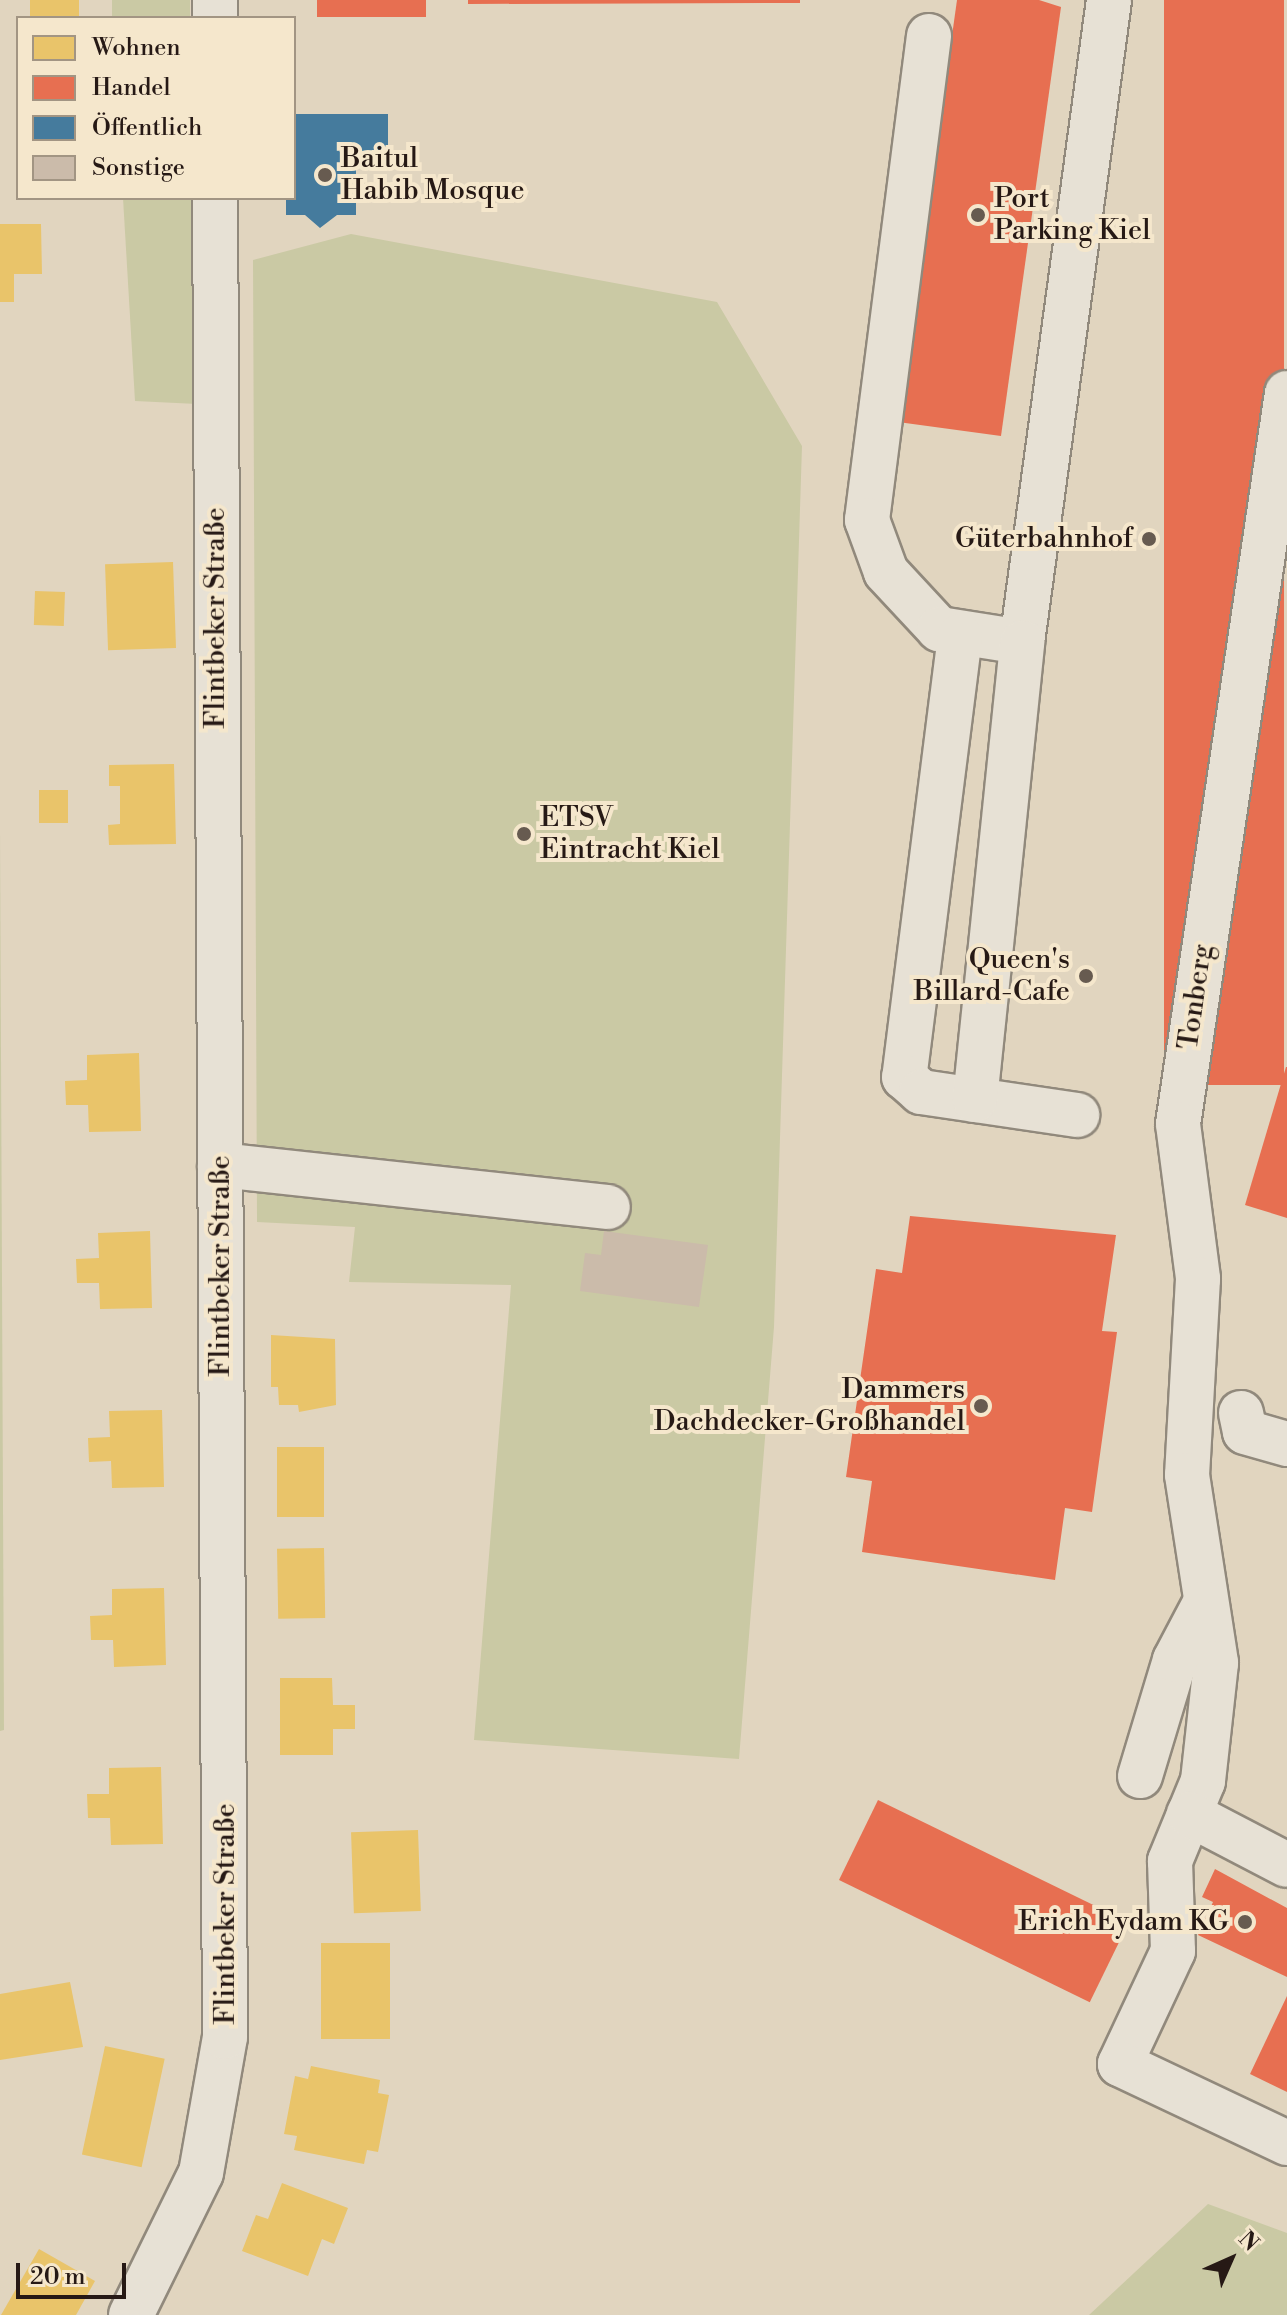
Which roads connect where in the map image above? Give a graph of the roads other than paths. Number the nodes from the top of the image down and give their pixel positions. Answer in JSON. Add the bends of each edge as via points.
{"nodes":[{"id":1,"x":1109,"y":0,"type":"edge"},
{"id":2,"x":929,"y":36,"type":"dead end"},
{"id":3,"x":215,"y":200,"type":"edge"},
{"id":4,"x":1287,"y":393,"type":"edge"},
{"id":5,"x":960,"y":636,"type":"junction"},
{"id":6,"x":1022,"y":642,"type":"junction"},
{"id":7,"x":975,"y":1100,"type":"junction"},
{"id":8,"x":1077,"y":1115,"type":"dead end"},
{"id":9,"x":220,"y":1165,"type":"junction"},
{"id":10,"x":608,"y":1207,"type":"dead end"},
{"id":11,"x":1241,"y":1413,"type":"dead end"},
{"id":12,"x":1287,"y":1444,"type":"edge"},
{"id":13,"x":1205,"y":1603,"type":"junction"},
{"id":14,"x":1140,"y":1776,"type":"dead end"},
{"id":15,"x":1189,"y":1814,"type":"junction"},
{"id":16,"x":1287,"y":1865,"type":"edge"},
{"id":17,"x":1287,"y":2143,"type":"edge"},
{"id":18,"x":131,"y":2315,"type":"edge"}],
"edges":[{"from":1,"to":6,"type":"street"},
{"from":2,"to":5,"type":"street","via":[[867,520],[886,572],[913,606]]},
{"from":3,"to":9,"type":"street","name":"Flintbeker Straße"},
{"from":4,"to":13,"type":"street","name":"Tonberg","via":[[1178,1124],[1198,1279],[1187,1475]]},
{"from":5,"to":6,"type":"street"},
{"from":5,"to":7,"type":"street","via":[[904,1077],[921,1092]]},
{"from":6,"to":7,"type":"street"},
{"from":7,"to":8,"type":"street"},
{"from":9,"to":10,"type":"street"},
{"from":9,"to":18,"type":"street","name":"Flintbeker Straße","via":[[225,2037],[201,2173]]},
{"from":11,"to":12,"type":"street","via":[[1245,1432]]},
{"from":13,"to":14,"type":"street","via":[[1175,1660]]},
{"from":13,"to":15,"type":"street","name":"Tonberg","via":[[1216,1663],[1203,1781]]},
{"from":15,"to":16,"type":"street"},
{"from":15,"to":17,"type":"street","name":"Tonberg","via":[[1170,1861],[1173,1951],[1120,2064]]}]}
